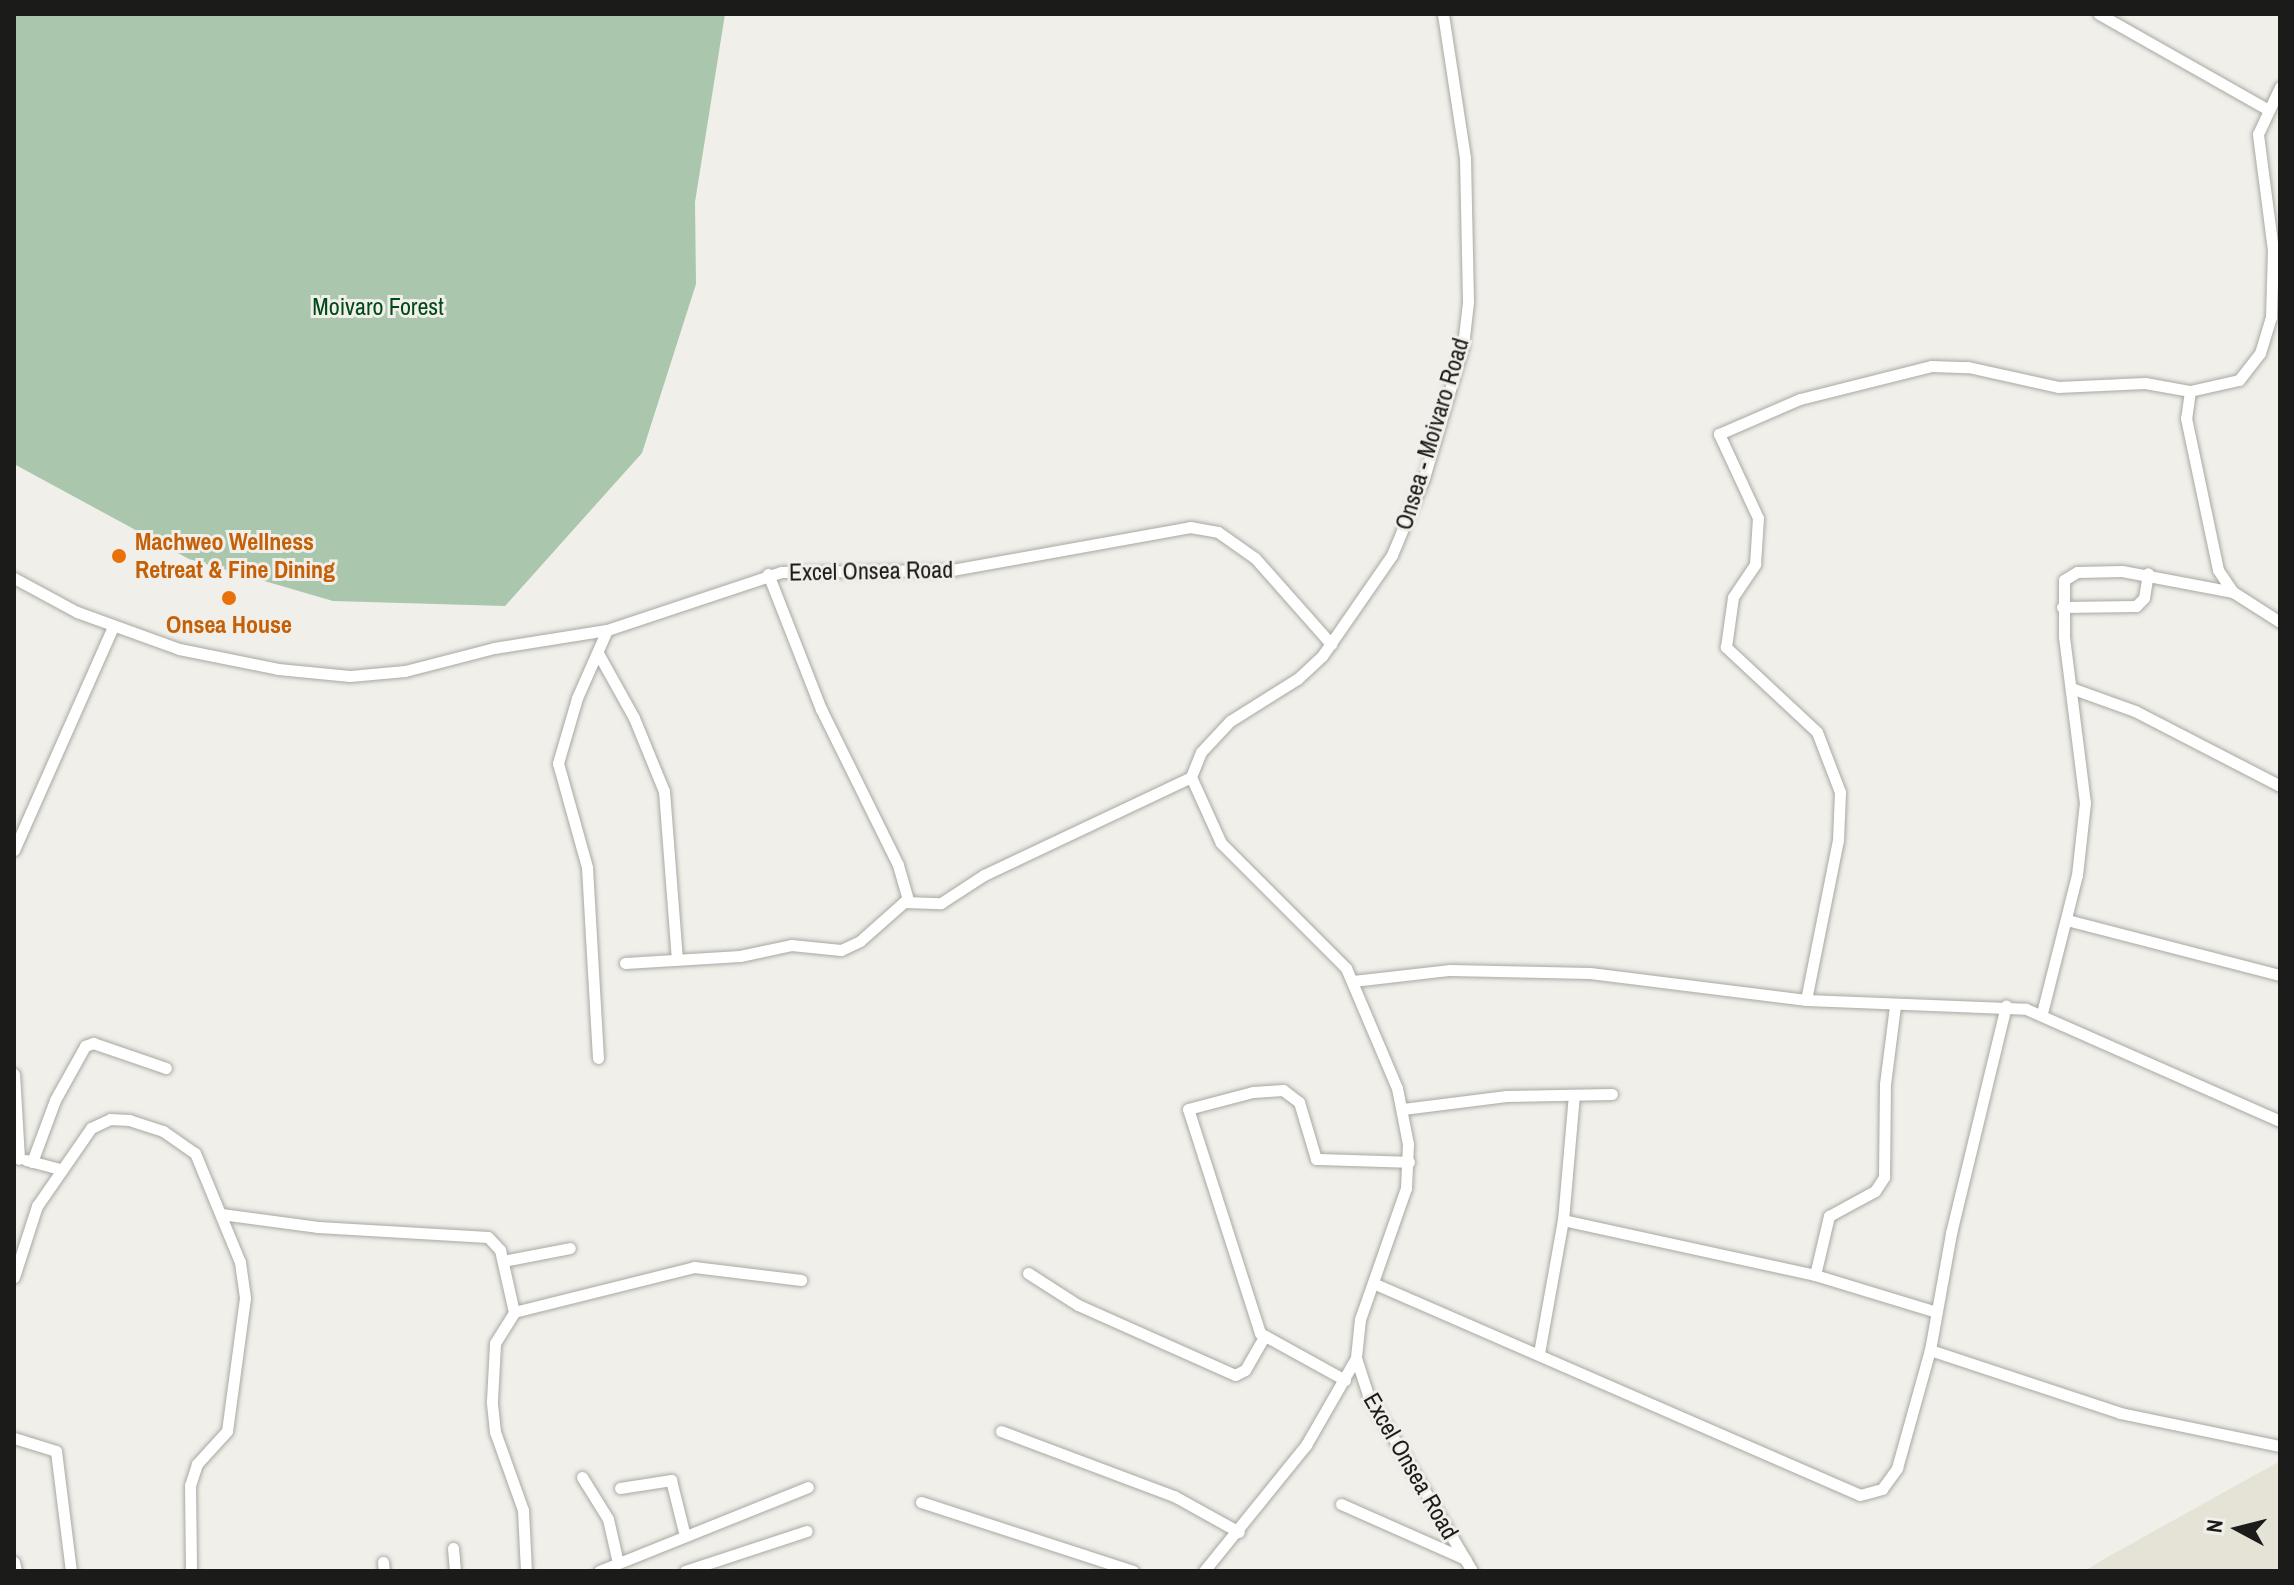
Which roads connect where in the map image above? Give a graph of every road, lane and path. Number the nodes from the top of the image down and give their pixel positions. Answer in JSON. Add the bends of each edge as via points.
{"nodes":[{"id":1,"x":1443,"y":14,"type":"edge"},
{"id":2,"x":2099,"y":14,"type":"edge"},
{"id":3,"x":2278,"y":94,"type":"edge"},
{"id":4,"x":2267,"y":109,"type":"junction"},
{"id":5,"x":2190,"y":391,"type":"junction"},
{"id":6,"x":2148,"y":573,"type":"junction"},
{"id":7,"x":768,"y":574,"type":"junction"},
{"id":8,"x":14,"y":578,"type":"edge"},
{"id":9,"x":2233,"y":592,"type":"junction"},
{"id":10,"x":2062,"y":607,"type":"junction"},
{"id":11,"x":2280,"y":622,"type":"edge"},
{"id":12,"x":113,"y":627,"type":"junction"},
{"id":13,"x":607,"y":630,"type":"junction"},
{"id":14,"x":1331,"y":644,"type":"junction"},
{"id":15,"x":599,"y":655,"type":"junction"},
{"id":16,"x":2071,"y":688,"type":"junction"},
{"id":17,"x":1191,"y":777,"type":"junction"},
{"id":18,"x":2280,"y":786,"type":"edge"},
{"id":19,"x":14,"y":850,"type":"edge"},
{"id":20,"x":908,"y":900,"type":"junction"},
{"id":21,"x":2067,"y":920,"type":"junction"},
{"id":22,"x":677,"y":959,"type":"junction"},
{"id":23,"x":625,"y":963,"type":"dead end"},
{"id":24,"x":2280,"y":975,"type":"edge"},
{"id":25,"x":1353,"y":981,"type":"junction"},
{"id":26,"x":1806,"y":1000,"type":"junction"},
{"id":27,"x":1895,"y":1006,"type":"junction"},
{"id":28,"x":2006,"y":1006,"type":"junction"},
{"id":29,"x":2042,"y":1013,"type":"junction"},
{"id":30,"x":598,"y":1058,"type":"dead end"},
{"id":31,"x":166,"y":1068,"type":"dead end"},
{"id":32,"x":14,"y":1074,"type":"edge"},
{"id":33,"x":1612,"y":1094,"type":"dead end"},
{"id":34,"x":1574,"y":1095,"type":"junction"},
{"id":35,"x":1403,"y":1109,"type":"junction"},
{"id":36,"x":2280,"y":1121,"type":"edge"},
{"id":37,"x":16,"y":1160,"type":"edge"},
{"id":38,"x":32,"y":1162,"type":"junction"},
{"id":39,"x":1409,"y":1162,"type":"junction"},
{"id":40,"x":59,"y":1169,"type":"junction"},
{"id":41,"x":221,"y":1214,"type":"junction"},
{"id":42,"x":1563,"y":1220,"type":"junction"},
{"id":43,"x":570,"y":1248,"type":"dead end"},
{"id":44,"x":503,"y":1261,"type":"junction"},
{"id":45,"x":1028,"y":1273,"type":"dead end"},
{"id":46,"x":1815,"y":1275,"type":"junction"},
{"id":47,"x":14,"y":1277,"type":"edge"},
{"id":48,"x":801,"y":1280,"type":"dead end"},
{"id":49,"x":1373,"y":1283,"type":"junction"},
{"id":50,"x":514,"y":1312,"type":"junction"},
{"id":51,"x":1937,"y":1312,"type":"junction"},
{"id":52,"x":1264,"y":1337,"type":"junction"},
{"id":53,"x":1930,"y":1350,"type":"junction"},
{"id":54,"x":1539,"y":1353,"type":"junction"},
{"id":55,"x":1356,"y":1358,"type":"junction"},
{"id":56,"x":1345,"y":1380,"type":"junction"},
{"id":57,"x":1001,"y":1431,"type":"dead end"},
{"id":58,"x":14,"y":1438,"type":"edge"},
{"id":59,"x":2280,"y":1446,"type":"edge"},
{"id":60,"x":582,"y":1477,"type":"dead end"},
{"id":61,"x":808,"y":1487,"type":"dead end"},
{"id":62,"x":620,"y":1488,"type":"dead end"},
{"id":63,"x":921,"y":1502,"type":"dead end"},
{"id":64,"x":1341,"y":1504,"type":"dead end"},
{"id":65,"x":807,"y":1531,"type":"dead end"},
{"id":66,"x":1239,"y":1532,"type":"junction"},
{"id":67,"x":685,"y":1536,"type":"junction"},
{"id":68,"x":453,"y":1548,"type":"dead end"},
{"id":69,"x":1465,"y":1559,"type":"junction"},
{"id":70,"x":14,"y":1562,"type":"edge"},
{"id":71,"x":618,"y":1563,"type":"junction"},
{"id":72,"x":16,"y":1571,"type":"edge"},
{"id":73,"x":71,"y":1571,"type":"edge"},
{"id":74,"x":191,"y":1571,"type":"edge"},
{"id":75,"x":455,"y":1571,"type":"edge"},
{"id":76,"x":526,"y":1571,"type":"edge"},
{"id":77,"x":599,"y":1571,"type":"edge"},
{"id":78,"x":685,"y":1571,"type":"edge"},
{"id":79,"x":1133,"y":1571,"type":"edge"},
{"id":80,"x":1204,"y":1571,"type":"edge"},
{"id":81,"x":1472,"y":1571,"type":"edge"}],
"edges":[{"from":1,"to":14,"type":"street","name":"Onsea - Moivaro Road","via":[[1468,199],[1463,346],[1404,531]]},
{"from":2,"to":4,"type":"street"},
{"from":3,"to":4,"type":"street"},
{"from":4,"to":5,"type":"street","via":[[2258,149],[2274,275],[2267,335],[2244,377]]},
{"from":5,"to":9,"type":"street","via":[[2184,401],[2186,418],[2213,558]]},
{"from":5,"to":26,"type":"street","via":[[2145,383],[2058,387],[1968,367],[1931,366],[1800,399],[1719,434],[1754,499],[1758,518],[1755,564],[1733,597],[1726,647],[1817,732],[1840,792],[1838,840]]},
{"from":6,"to":9,"type":"street"},
{"from":6,"to":10,"type":"street","via":[[2144,598],[2136,606]]},
{"from":6,"to":10,"type":"street","via":[[2071,573],[2062,586]]},
{"from":7,"to":13,"type":"street","name":"Excel Onsea Road"},
{"from":7,"to":14,"type":"street","name":"Excel Onsea Road","via":[[952,570],[1153,531],[1200,528],[1227,537],[1255,558]]},
{"from":7,"to":20,"type":"street","via":[[821,709],[898,865]]},
{"from":8,"to":12,"type":"street","name":"Excel Onsea Road"},
{"from":9,"to":11,"type":"street"},
{"from":10,"to":16,"type":"street"},
{"from":12,"to":13,"type":"street","name":"Excel Onsea Road","via":[[179,649],[339,676],[405,671],[494,648]]},
{"from":12,"to":19,"type":"street"},
{"from":13,"to":15,"type":"street"},
{"from":14,"to":17,"type":"street","name":"Onsea - Moivaro Road","via":[[1297,679],[1230,721],[1201,752]]},
{"from":15,"to":22,"type":"street","via":[[634,718],[664,791]]},
{"from":15,"to":30,"type":"street","via":[[577,698],[558,763],[585,856]]},
{"from":16,"to":18,"type":"street","via":[[2135,711]]},
{"from":16,"to":21,"type":"street","via":[[2085,803]]},
{"from":17,"to":20,"type":"street","via":[[984,875],[941,903]]},
{"from":17,"to":25,"type":"street","name":"Excel Onsea Road","via":[[1221,843],[1335,954]]},
{"from":20,"to":22,"type":"street","via":[[841,950],[791,945],[740,956]]},
{"from":21,"to":24,"type":"street"},
{"from":21,"to":29,"type":"street"},
{"from":22,"to":23,"type":"street"},
{"from":25,"to":26,"type":"street","via":[[1450,970],[1590,973]]},
{"from":25,"to":35,"type":"street","name":"Excel Onsea Road"},
{"from":26,"to":27,"type":"street"},
{"from":27,"to":28,"type":"street"},
{"from":27,"to":46,"type":"street","via":[[1885,1084],[1884,1177],[1875,1191],[1829,1216]]},
{"from":28,"to":29,"type":"street"},
{"from":28,"to":51,"type":"street"},
{"from":29,"to":36,"type":"street"},
{"from":31,"to":38,"type":"street","via":[[93,1043],[85,1046],[55,1100]]},
{"from":32,"to":37,"type":"street"},
{"from":33,"to":34,"type":"street"},
{"from":34,"to":35,"type":"street","via":[[1506,1096]]},
{"from":34,"to":42,"type":"street"},
{"from":35,"to":39,"type":"street","name":"Excel Onsea Road"},
{"from":37,"to":38,"type":"street"},
{"from":38,"to":40,"type":"street"},
{"from":39,"to":49,"type":"street","name":"Excel Onsea Road","via":[[1403,1203]]},
{"from":39,"to":52,"type":"street","via":[[1316,1159],[1299,1102],[1283,1090],[1188,1109],[1205,1176]]},
{"from":40,"to":41,"type":"street","via":[[80,1138],[101,1122],[142,1123],[175,1137],[195,1153]]},
{"from":40,"to":47,"type":"street","via":[[30,1223]]},
{"from":41,"to":44,"type":"street","via":[[318,1227],[488,1237],[498,1244]]},
{"from":41,"to":74,"type":"street","via":[[240,1262],[245,1298],[227,1431],[197,1464],[190,1485]]},
{"from":42,"to":46,"type":"street"},
{"from":42,"to":54,"type":"street"},
{"from":43,"to":44,"type":"street"},
{"from":44,"to":50,"type":"street"},
{"from":45,"to":52,"type":"street","via":[[1078,1305],[1231,1374],[1245,1370]]},
{"from":46,"to":51,"type":"street"},
{"from":48,"to":50,"type":"street","via":[[694,1267]]},
{"from":49,"to":54,"type":"street"},
{"from":49,"to":55,"type":"street","name":"Excel Onsea Road","via":[[1356,1335]]},
{"from":50,"to":76,"type":"street","via":[[494,1350],[493,1419],[523,1510]]},
{"from":51,"to":53,"type":"street"},
{"from":52,"to":56,"type":"street"},
{"from":53,"to":54,"type":"street","via":[[1897,1468],[1882,1489],[1868,1496]]},
{"from":53,"to":59,"type":"street","via":[[2150,1422]]},
{"from":55,"to":56,"type":"street"},
{"from":55,"to":69,"type":"street","name":"Excel Onsea Road","via":[[1368,1395]]},
{"from":56,"to":66,"type":"street","via":[[1306,1445]]},
{"from":57,"to":66,"type":"street","via":[[1174,1496]]},
{"from":58,"to":73,"type":"street","via":[[56,1451]]},
{"from":60,"to":71,"type":"street","via":[[608,1519]]},
{"from":61,"to":67,"type":"street"},
{"from":62,"to":67,"type":"street","via":[[671,1480]]},
{"from":63,"to":79,"type":"street"},
{"from":64,"to":69,"type":"street"},
{"from":65,"to":78,"type":"street"},
{"from":66,"to":80,"type":"street"},
{"from":67,"to":71,"type":"street"},
{"from":68,"to":75,"type":"street"},
{"from":69,"to":81,"type":"street","name":"Excel Onsea Road"},
{"from":70,"to":72,"type":"street"},
{"from":71,"to":77,"type":"street"}]}
